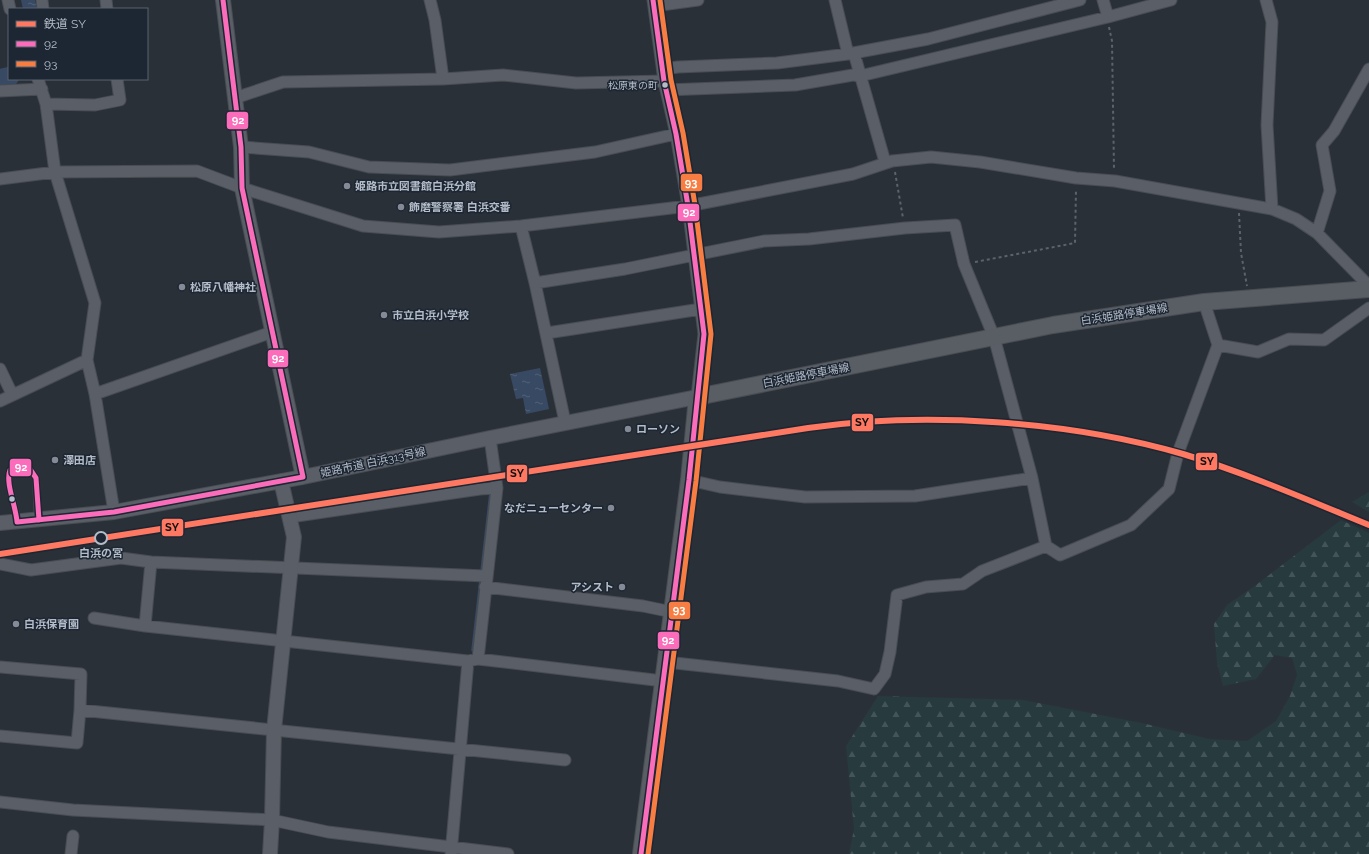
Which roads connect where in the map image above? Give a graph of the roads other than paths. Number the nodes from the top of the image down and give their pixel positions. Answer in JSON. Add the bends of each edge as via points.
{"nodes":[{"id":1,"x":223,"y":0,"type":"edge"},
{"id":2,"x":430,"y":0,"type":"edge"},
{"id":3,"x":698,"y":0,"type":"edge"},
{"id":4,"x":835,"y":0,"type":"edge"},
{"id":5,"x":1080,"y":0,"type":"edge"},
{"id":6,"x":1103,"y":0,"type":"edge"},
{"id":7,"x":1171,"y":0,"type":"edge"},
{"id":8,"x":1266,"y":0,"type":"edge"},
{"id":9,"x":653,"y":3,"type":"edge"},
{"id":10,"x":1108,"y":17,"type":"junction"},
{"id":11,"x":851,"y":53,"type":"junction"},
{"id":12,"x":663,"y":69,"type":"junction"},
{"id":13,"x":1369,"y":70,"type":"edge"},
{"id":14,"x":860,"y":76,"type":"junction"},
{"id":15,"x":443,"y":79,"type":"junction"},
{"id":16,"x":117,"y":80,"type":"edge"},
{"id":17,"x":40,"y":84,"type":"edge"},
{"id":18,"x":665,"y":86,"type":"junction"},
{"id":19,"x":0,"y":91,"type":"edge"},
{"id":20,"x":235,"y":98,"type":"junction"},
{"id":21,"x":46,"y":104,"type":"junction"},
{"id":22,"x":676,"y":134,"type":"junction"},
{"id":23,"x":241,"y":147,"type":"junction"},
{"id":24,"x":889,"y":162,"type":"junction"},
{"id":25,"x":55,"y":172,"type":"junction"},
{"id":26,"x":0,"y":179,"type":"edge"},
{"id":27,"x":242,"y":188,"type":"junction"},
{"id":28,"x":688,"y":206,"type":"junction"},
{"id":29,"x":1272,"y":208,"type":"junction"},
{"id":30,"x":520,"y":226,"type":"junction"},
{"id":31,"x":1317,"y":233,"type":"junction"},
{"id":32,"x":694,"y":255,"type":"junction"},
{"id":33,"x":535,"y":283,"type":"junction"},
{"id":34,"x":1369,"y":286,"type":"edge"},
{"id":35,"x":1369,"y":289,"type":"edge"},
{"id":36,"x":1204,"y":302,"type":"junction"},
{"id":37,"x":1369,"y":308,"type":"edge"},
{"id":38,"x":701,"y":309,"type":"junction"},
{"id":39,"x":272,"y":332,"type":"junction"},
{"id":40,"x":547,"y":333,"type":"junction"},
{"id":41,"x":994,"y":337,"type":"junction"},
{"id":42,"x":1218,"y":345,"type":"junction"},
{"id":43,"x":88,"y":360,"type":"junction"},
{"id":44,"x":0,"y":369,"type":"edge"},
{"id":45,"x":12,"y":394,"type":"junction"},
{"id":46,"x":95,"y":394,"type":"junction"},
{"id":47,"x":697,"y":397,"type":"junction"},
{"id":48,"x":0,"y":401,"type":"edge"},
{"id":49,"x":565,"y":422,"type":"junction"},
{"id":50,"x":490,"y":438,"type":"junction"},
{"id":51,"x":303,"y":477,"type":"junction"},
{"id":52,"x":1032,"y":478,"type":"junction"},
{"id":53,"x":689,"y":480,"type":"junction"},
{"id":54,"x":281,"y":481,"type":"junction"},
{"id":55,"x":497,"y":488,"type":"junction"},
{"id":56,"x":114,"y":512,"type":"junction"},
{"id":57,"x":290,"y":518,"type":"junction"},
{"id":58,"x":38,"y":520,"type":"junction"},
{"id":59,"x":17,"y":522,"type":"junction"},
{"id":60,"x":0,"y":523,"type":"edge"},
{"id":61,"x":1046,"y":546,"type":"junction"},
{"id":62,"x":151,"y":562,"type":"junction"},
{"id":63,"x":0,"y":564,"type":"edge"},
{"id":64,"x":291,"y":567,"type":"junction"},
{"id":65,"x":485,"y":582,"type":"junction"},
{"id":66,"x":672,"y":612,"type":"junction"},
{"id":67,"x":94,"y":618,"type":"dead end"},
{"id":68,"x":145,"y":626,"type":"junction"},
{"id":69,"x":283,"y":640,"type":"junction"},
{"id":70,"x":473,"y":660,"type":"junction"},
{"id":71,"x":666,"y":662,"type":"junction"},
{"id":72,"x":0,"y":667,"type":"edge"},
{"id":73,"x":663,"y":681,"type":"junction"},
{"id":74,"x":80,"y":710,"type":"junction"},
{"id":75,"x":274,"y":730,"type":"junction"},
{"id":76,"x":0,"y":736,"type":"edge"},
{"id":77,"x":460,"y":750,"type":"junction"},
{"id":78,"x":565,"y":760,"type":"dead end"},
{"id":79,"x":0,"y":802,"type":"edge"},
{"id":80,"x":272,"y":820,"type":"junction"},
{"id":81,"x":73,"y":836,"type":"dead end"},
{"id":82,"x":451,"y":850,"type":"edge"},
{"id":83,"x":72,"y":854,"type":"edge"},
{"id":84,"x":270,"y":854,"type":"edge"},
{"id":85,"x":508,"y":854,"type":"edge"},
{"id":86,"x":641,"y":854,"type":"edge"}],
"edges":[{"from":1,"to":20,"type":"street"},
{"from":2,"to":15,"type":"street"},
{"from":3,"to":9,"type":"street"},
{"from":4,"to":11,"type":"street"},
{"from":5,"to":11,"type":"street","via":[[928,39]]},
{"from":6,"to":10,"type":"street"},
{"from":7,"to":10,"type":"street"},
{"from":8,"to":29,"type":"street","via":[[1272,22],[1267,125]]},
{"from":9,"to":12,"type":"street"},
{"from":10,"to":14,"type":"street"},
{"from":11,"to":12,"type":"street","via":[[777,63]]},
{"from":11,"to":14,"type":"street"},
{"from":12,"to":18,"type":"street"},
{"from":13,"to":31,"type":"street","via":[[1334,131],[1322,145],[1330,192]]},
{"from":14,"to":18,"type":"street","via":[[795,85]]},
{"from":14,"to":24,"type":"street"},
{"from":15,"to":18,"type":"street","via":[[503,76],[576,83]]},
{"from":15,"to":20,"type":"street","via":[[283,82]]},
{"from":16,"to":21,"type":"street","via":[[120,100],[95,105]]},
{"from":17,"to":19,"type":"street"},
{"from":17,"to":21,"type":"street"},
{"from":18,"to":22,"type":"street"},
{"from":20,"to":23,"type":"street"},
{"from":21,"to":25,"type":"street"},
{"from":22,"to":23,"type":"street","via":[[595,152],[450,170],[369,167],[309,152]]},
{"from":22,"to":28,"type":"street"},
{"from":23,"to":27,"type":"street"},
{"from":24,"to":28,"type":"street","via":[[853,174]]},
{"from":24,"to":29,"type":"street","via":[[931,157],[980,162],[1076,178],[1114,181]]},
{"from":25,"to":26,"type":"street"},
{"from":25,"to":27,"type":"street","via":[[197,171]]},
{"from":25,"to":43,"type":"street","via":[[95,303]]},
{"from":27,"to":30,"type":"street","via":[[363,226],[439,232]]},
{"from":27,"to":39,"type":"street"},
{"from":28,"to":30,"type":"street"},
{"from":28,"to":32,"type":"street"},
{"from":29,"to":31,"type":"street","via":[[1296,219]]},
{"from":30,"to":33,"type":"street"},
{"from":31,"to":34,"type":"street"},
{"from":32,"to":33,"type":"street"},
{"from":32,"to":38,"type":"street"},
{"from":32,"to":41,"type":"street","via":[[764,241],[955,225],[964,264]]},
{"from":33,"to":40,"type":"street"},
{"from":35,"to":36,"type":"main road","name":"白浜姫路停車場線"},
{"from":36,"to":41,"type":"main road","name":"白浜姫路停車場線","via":[[1053,325]]},
{"from":36,"to":42,"type":"street"},
{"from":37,"to":42,"type":"street","via":[[1324,340],[1289,339],[1258,352]]},
{"from":38,"to":40,"type":"street"},
{"from":38,"to":47,"type":"street","via":[[704,334]]},
{"from":39,"to":46,"type":"street"},
{"from":39,"to":51,"type":"street"},
{"from":40,"to":49,"type":"street"},
{"from":41,"to":47,"type":"main road","name":"白浜姫路停車場線"},
{"from":41,"to":52,"type":"street"},
{"from":42,"to":61,"type":"street","via":[[1178,453],[1170,489],[1132,525],[1060,555]]},
{"from":43,"to":45,"type":"street"},
{"from":43,"to":46,"type":"street"},
{"from":44,"to":45,"type":"street"},
{"from":45,"to":48,"type":"street"},
{"from":46,"to":56,"type":"street"},
{"from":47,"to":49,"type":"street","name":"姫路市道 白浜313号線"},
{"from":47,"to":53,"type":"main road"},
{"from":49,"to":50,"type":"street","name":"姫路市道 白浜313号線"},
{"from":50,"to":51,"type":"street","name":"姫路市道 白浜313号線"},
{"from":50,"to":55,"type":"street"},
{"from":51,"to":54,"type":"street","name":"姫路市道 白浜313号線"},
{"from":52,"to":53,"type":"street","via":[[915,496],[805,497],[720,487]]},
{"from":52,"to":61,"type":"street"},
{"from":53,"to":66,"type":"main road"},
{"from":54,"to":56,"type":"street","name":"姫路市道 白浜313号線"},
{"from":54,"to":57,"type":"street"},
{"from":55,"to":57,"type":"street"},
{"from":55,"to":65,"type":"street"},
{"from":56,"to":58,"type":"street","name":"姫路市道 白浜313号線"},
{"from":57,"to":64,"type":"street","via":[[294,537]]},
{"from":58,"to":59,"type":"street","name":"姫路市道 白浜313号線"},
{"from":58,"to":59,"type":"lane","via":[[36,478],[28,466],[10,470],[7,478],[16,508]]},
{"from":59,"to":60,"type":"street","name":"姫路市道 白浜313号線"},
{"from":61,"to":71,"type":"street","via":[[982,571],[963,584],[926,587],[897,595],[885,674],[874,689],[838,682]]},
{"from":62,"to":63,"type":"street","via":[[121,558],[31,570]]},
{"from":62,"to":64,"type":"street"},
{"from":62,"to":68,"type":"street"},
{"from":64,"to":65,"type":"street"},
{"from":64,"to":69,"type":"street"},
{"from":65,"to":66,"type":"street"},
{"from":65,"to":70,"type":"street"},
{"from":66,"to":71,"type":"main road"},
{"from":67,"to":68,"type":"street"},
{"from":68,"to":69,"type":"street"},
{"from":69,"to":70,"type":"street"},
{"from":69,"to":75,"type":"street"},
{"from":70,"to":73,"type":"street"},
{"from":70,"to":77,"type":"street"},
{"from":71,"to":73,"type":"main road"},
{"from":72,"to":74,"type":"street","via":[[82,674]]},
{"from":73,"to":86,"type":"main road"},
{"from":74,"to":75,"type":"street"},
{"from":74,"to":76,"type":"street","via":[[77,743]]},
{"from":75,"to":77,"type":"street"},
{"from":75,"to":80,"type":"street"},
{"from":77,"to":78,"type":"street"},
{"from":77,"to":82,"type":"street"},
{"from":79,"to":80,"type":"street","via":[[73,810]]},
{"from":80,"to":82,"type":"street","via":[[328,832]]},
{"from":80,"to":84,"type":"street"},
{"from":81,"to":83,"type":"street"},
{"from":82,"to":85,"type":"street"}]}
